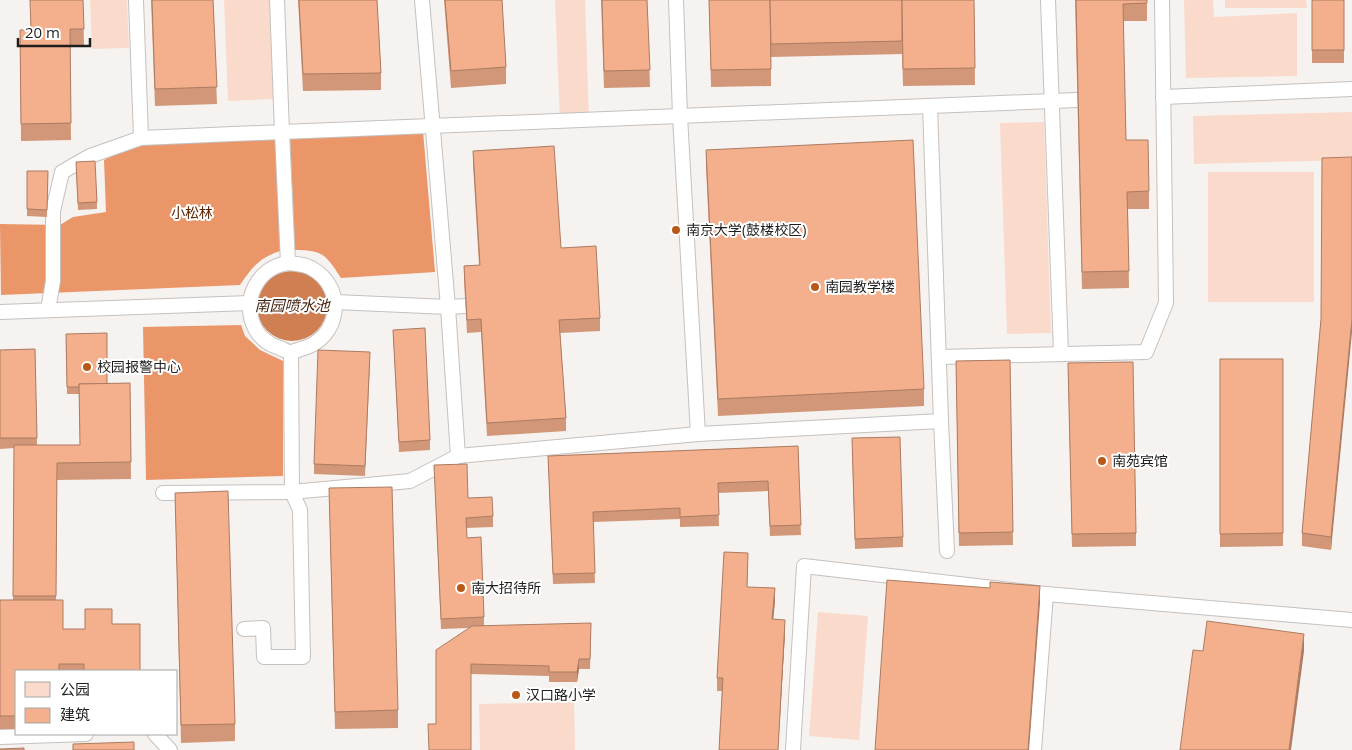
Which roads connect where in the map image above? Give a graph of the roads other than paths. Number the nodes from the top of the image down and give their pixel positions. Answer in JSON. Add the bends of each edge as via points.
{"nodes":[{"id":1,"x":136,"y":0,"type":"edge"},
{"id":2,"x":277,"y":0,"type":"edge"},
{"id":3,"x":422,"y":0,"type":"edge"},
{"id":4,"x":676,"y":0,"type":"edge"},
{"id":5,"x":1048,"y":0,"type":"edge"},
{"id":6,"x":1162,"y":0,"type":"edge"},
{"id":7,"x":1352,"y":89,"type":"edge"},
{"id":8,"x":1163,"y":97,"type":"junction"},
{"id":9,"x":1077,"y":100,"type":"edge"},
{"id":10,"x":1051,"y":101,"type":"junction"},
{"id":11,"x":930,"y":106,"type":"junction"},
{"id":12,"x":680,"y":116,"type":"junction"},
{"id":13,"x":432,"y":126,"type":"junction"},
{"id":14,"x":282,"y":132,"type":"junction"},
{"id":15,"x":141,"y":138,"type":"junction"},
{"id":16,"x":288,"y":264,"type":"junction"},
{"id":17,"x":335,"y":302,"type":"junction"},
{"id":18,"x":250,"y":304,"type":"junction"},
{"id":19,"x":466,"y":306,"type":"edge"},
{"id":20,"x":448,"y":307,"type":"junction"},
{"id":21,"x":48,"y":310,"type":"junction"},
{"id":22,"x":0,"y":312,"type":"edge"},
{"id":23,"x":291,"y":352,"type":"junction"},
{"id":24,"x":1061,"y":353,"type":"junction"},
{"id":25,"x":940,"y":357,"type":"junction"},
{"id":26,"x":941,"y":421,"type":"junction"},
{"id":27,"x":698,"y":434,"type":"junction"},
{"id":28,"x":458,"y":456,"type":"junction"},
{"id":29,"x":292,"y":492,"type":"junction"},
{"id":30,"x":163,"y":493,"type":"dead end"},
{"id":31,"x":947,"y":550,"type":"dead end"},
{"id":32,"x":1046,"y":594,"type":"junction"},
{"id":33,"x":1352,"y":620,"type":"edge"},
{"id":34,"x":244,"y":629,"type":"dead end"},
{"id":35,"x":57,"y":735,"type":"edge"},
{"id":36,"x":156,"y":735,"type":"edge"},
{"id":37,"x":0,"y":737,"type":"edge"},
{"id":38,"x":170,"y":750,"type":"edge"},
{"id":39,"x":793,"y":750,"type":"edge"},
{"id":40,"x":1034,"y":750,"type":"edge"}],
"edges":[{"from":1,"to":15,"type":"lane"},
{"from":2,"to":14,"type":"lane"},
{"from":3,"to":13,"type":"lane"},
{"from":4,"to":12,"type":"lane"},
{"from":5,"to":10,"type":"lane"},
{"from":6,"to":8,"type":"lane"},
{"from":7,"to":8,"type":"lane"},
{"from":8,"to":24,"type":"lane","via":[[1166,303],[1146,352]]},
{"from":9,"to":10,"type":"lane"},
{"from":10,"to":11,"type":"lane"},
{"from":10,"to":24,"type":"lane"},
{"from":11,"to":12,"type":"lane"},
{"from":11,"to":25,"type":"lane"},
{"from":12,"to":13,"type":"lane"},
{"from":12,"to":27,"type":"lane"},
{"from":13,"to":14,"type":"lane"},
{"from":13,"to":20,"type":"lane"},
{"from":14,"to":15,"type":"lane"},
{"from":14,"to":16,"type":"lane"},
{"from":15,"to":21,"type":"lane","via":[[90,156],[62,172],[53,211],[53,281]]},
{"from":16,"to":17,"type":"lane","via":[[302,264],[321,274],[332,290]]},
{"from":16,"to":18,"type":"lane","via":[[276,266],[260,278],[254,286]]},
{"from":17,"to":20,"type":"lane"},
{"from":17,"to":23,"type":"lane","via":[[334,319],[325,336],[314,344]]},
{"from":18,"to":21,"type":"lane"},
{"from":18,"to":23,"type":"lane","via":[[249,311],[257,332],[274,346]]},
{"from":19,"to":20,"type":"lane"},
{"from":20,"to":28,"type":"lane"},
{"from":21,"to":22,"type":"lane"},
{"from":23,"to":29,"type":"lane"},
{"from":24,"to":25,"type":"lane"},
{"from":25,"to":26,"type":"lane"},
{"from":26,"to":27,"type":"lane"},
{"from":26,"to":31,"type":"lane"},
{"from":27,"to":28,"type":"lane"},
{"from":28,"to":29,"type":"lane","via":[[410,481]]},
{"from":29,"to":30,"type":"lane"},
{"from":29,"to":34,"type":"lane","via":[[300,510],[303,657],[264,657],[263,628]]},
{"from":32,"to":33,"type":"lane"},
{"from":32,"to":39,"type":"lane","via":[[804,566]]},
{"from":32,"to":40,"type":"lane"},
{"from":35,"to":37,"type":"lane"},
{"from":36,"to":38,"type":"lane"}]}
